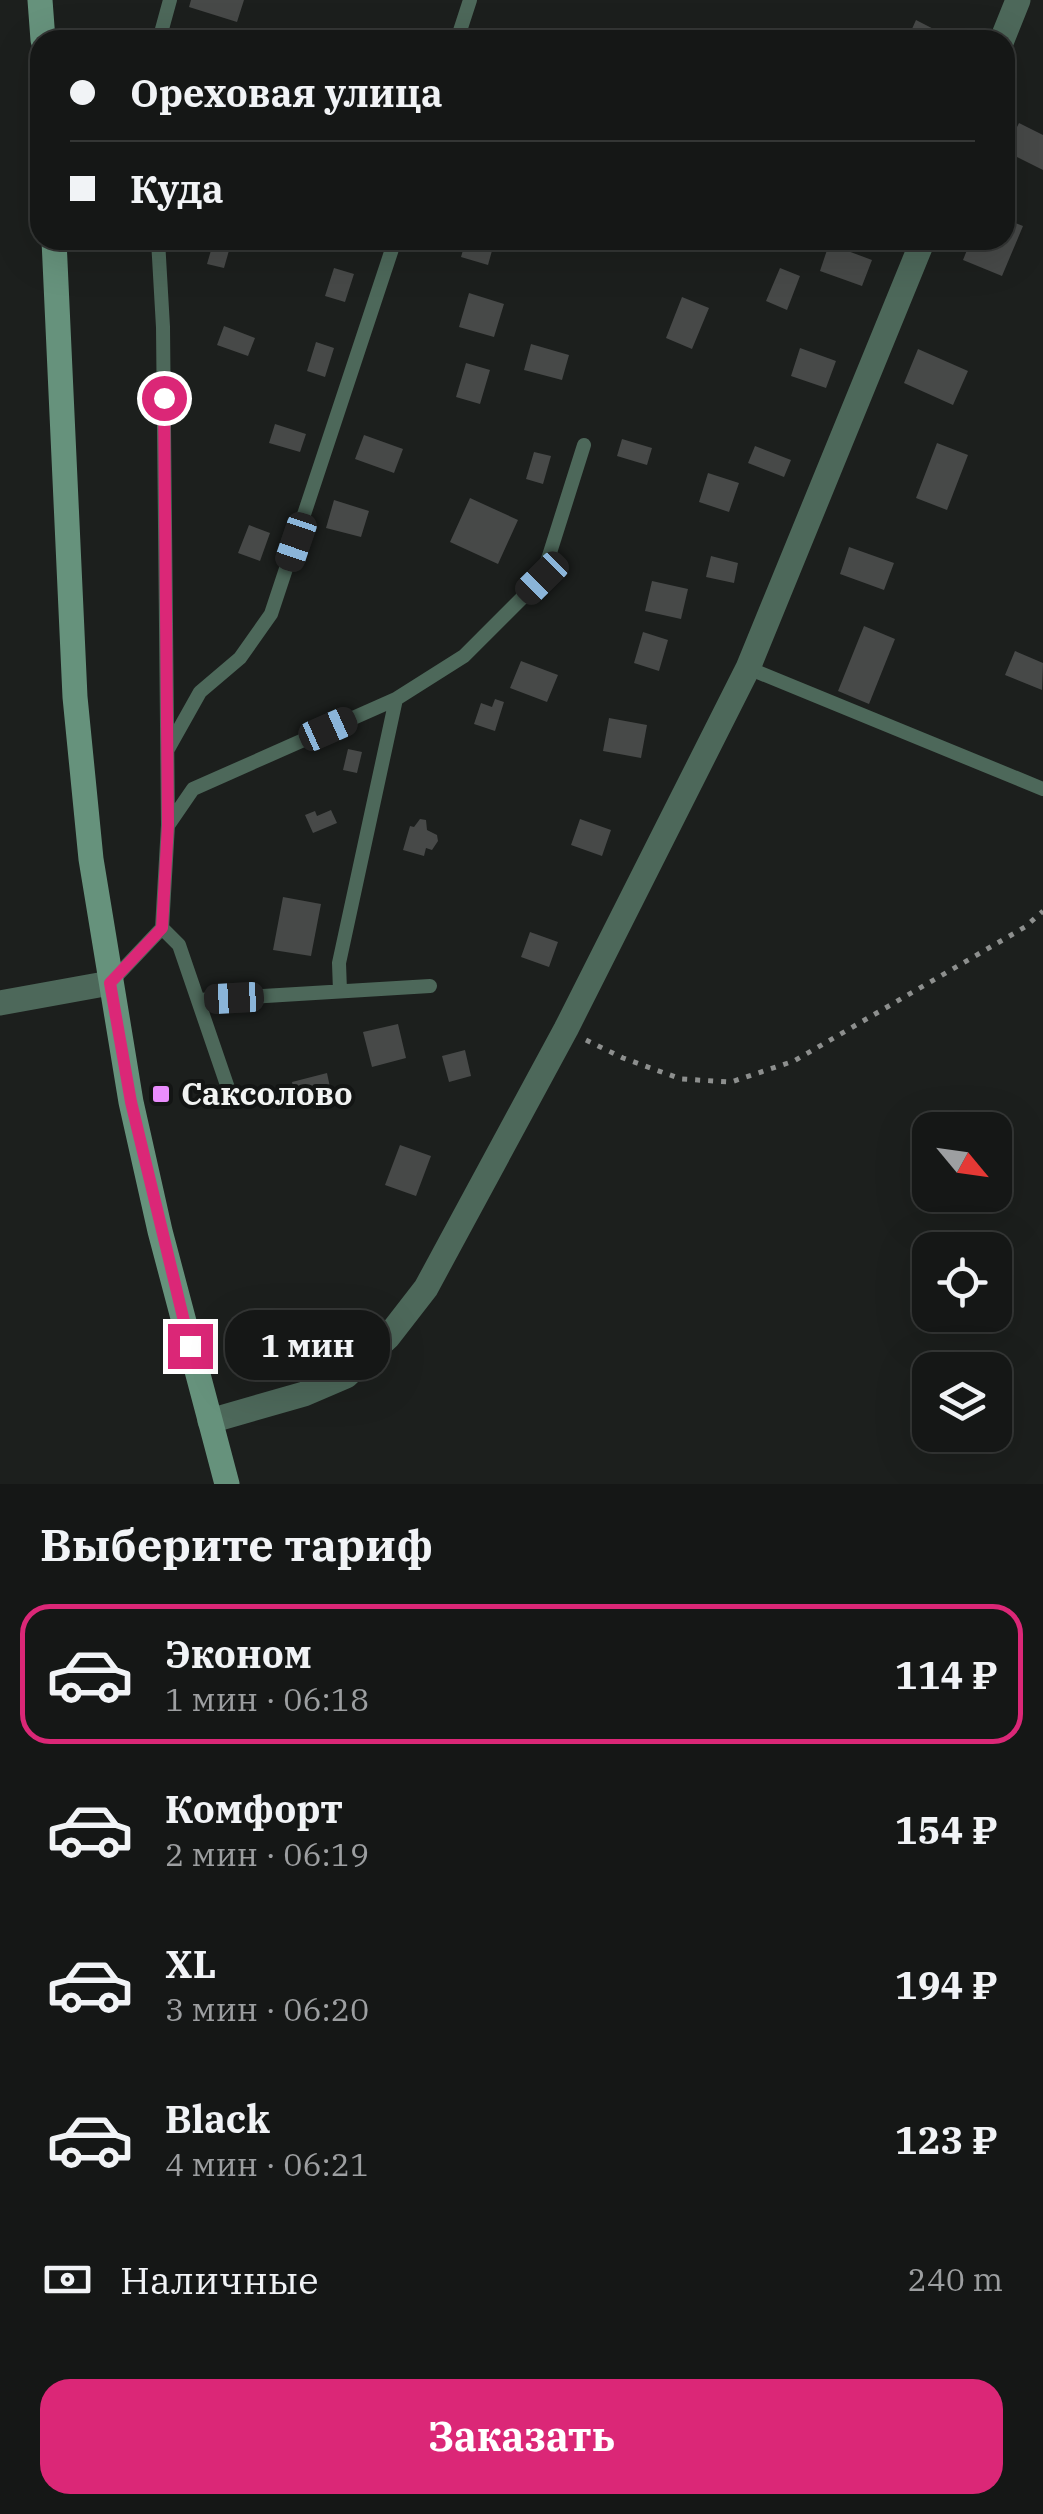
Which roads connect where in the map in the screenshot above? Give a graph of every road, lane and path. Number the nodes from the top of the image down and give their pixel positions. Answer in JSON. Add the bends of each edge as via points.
{"nodes":[{"id":1,"x":40,"y":0,"type":"edge"},
{"id":2,"x":170,"y":0,"type":"edge"},
{"id":3,"x":470,"y":0,"type":"edge"},
{"id":4,"x":1018,"y":0,"type":"edge"},
{"id":5,"x":42,"y":30,"type":"edge"},
{"id":6,"x":162,"y":30,"type":"edge"},
{"id":7,"x":460,"y":30,"type":"edge"},
{"id":8,"x":1006,"y":30,"type":"edge"},
{"id":9,"x":54,"y":250,"type":"edge"},
{"id":10,"x":158,"y":250,"type":"edge"},
{"id":11,"x":391,"y":250,"type":"edge"},
{"id":12,"x":919,"y":250,"type":"edge"},
{"id":13,"x":584,"y":445,"type":"dead end"},
{"id":14,"x":748,"y":668,"type":"junction"},
{"id":15,"x":396,"y":699,"type":"junction"},
{"id":16,"x":168,"y":750,"type":"junction"},
{"id":17,"x":1043,"y":789,"type":"edge"},
{"id":18,"x":168,"y":825,"type":"junction"},
{"id":19,"x":1043,"y":911,"type":"edge"},
{"id":20,"x":162,"y":928,"type":"junction"},
{"id":21,"x":110,"y":983,"type":"junction"},
{"id":22,"x":430,"y":986,"type":"dead end"},
{"id":23,"x":340,"y":992,"type":"junction"},
{"id":24,"x":198,"y":1000,"type":"junction"},
{"id":25,"x":0,"y":1003,"type":"edge"},
{"id":26,"x":566,"y":1029,"type":"junction"},
{"id":27,"x":228,"y":1088,"type":"dead end"},
{"id":28,"x":210,"y":1421,"type":"junction"},
{"id":29,"x":228,"y":1484,"type":"edge"}],
"edges":[{"from":1,"to":5,"type":"street"},
{"from":2,"to":6,"type":"lane"},
{"from":3,"to":7,"type":"lane"},
{"from":4,"to":8,"type":"street"},
{"from":9,"to":21,"type":"street","via":[[75,697]]},
{"from":10,"to":16,"type":"lane"},
{"from":11,"to":16,"type":"lane","via":[[271,614],[240,658],[200,692]]},
{"from":12,"to":14,"type":"street"},
{"from":13,"to":15,"type":"lane","via":[[542,578],[464,656]]},
{"from":14,"to":17,"type":"lane"},
{"from":14,"to":26,"type":"street"},
{"from":15,"to":18,"type":"lane","via":[[193,789]]},
{"from":15,"to":23,"type":"lane","via":[[339,963]]},
{"from":16,"to":18,"type":"lane"},
{"from":18,"to":20,"type":"lane"},
{"from":19,"to":26,"type":"path","via":[[794,1061],[731,1082],[681,1079]]},
{"from":20,"to":21,"type":"lane"},
{"from":20,"to":24,"type":"lane","via":[[179,945]]},
{"from":21,"to":25,"type":"street"},
{"from":21,"to":28,"type":"street","via":[[160,1230]]},
{"from":22,"to":23,"type":"lane"},
{"from":23,"to":24,"type":"lane"},
{"from":24,"to":27,"type":"lane"},
{"from":26,"to":28,"type":"street","via":[[426,1288],[388,1337],[346,1376]]},
{"from":28,"to":29,"type":"street"}]}
